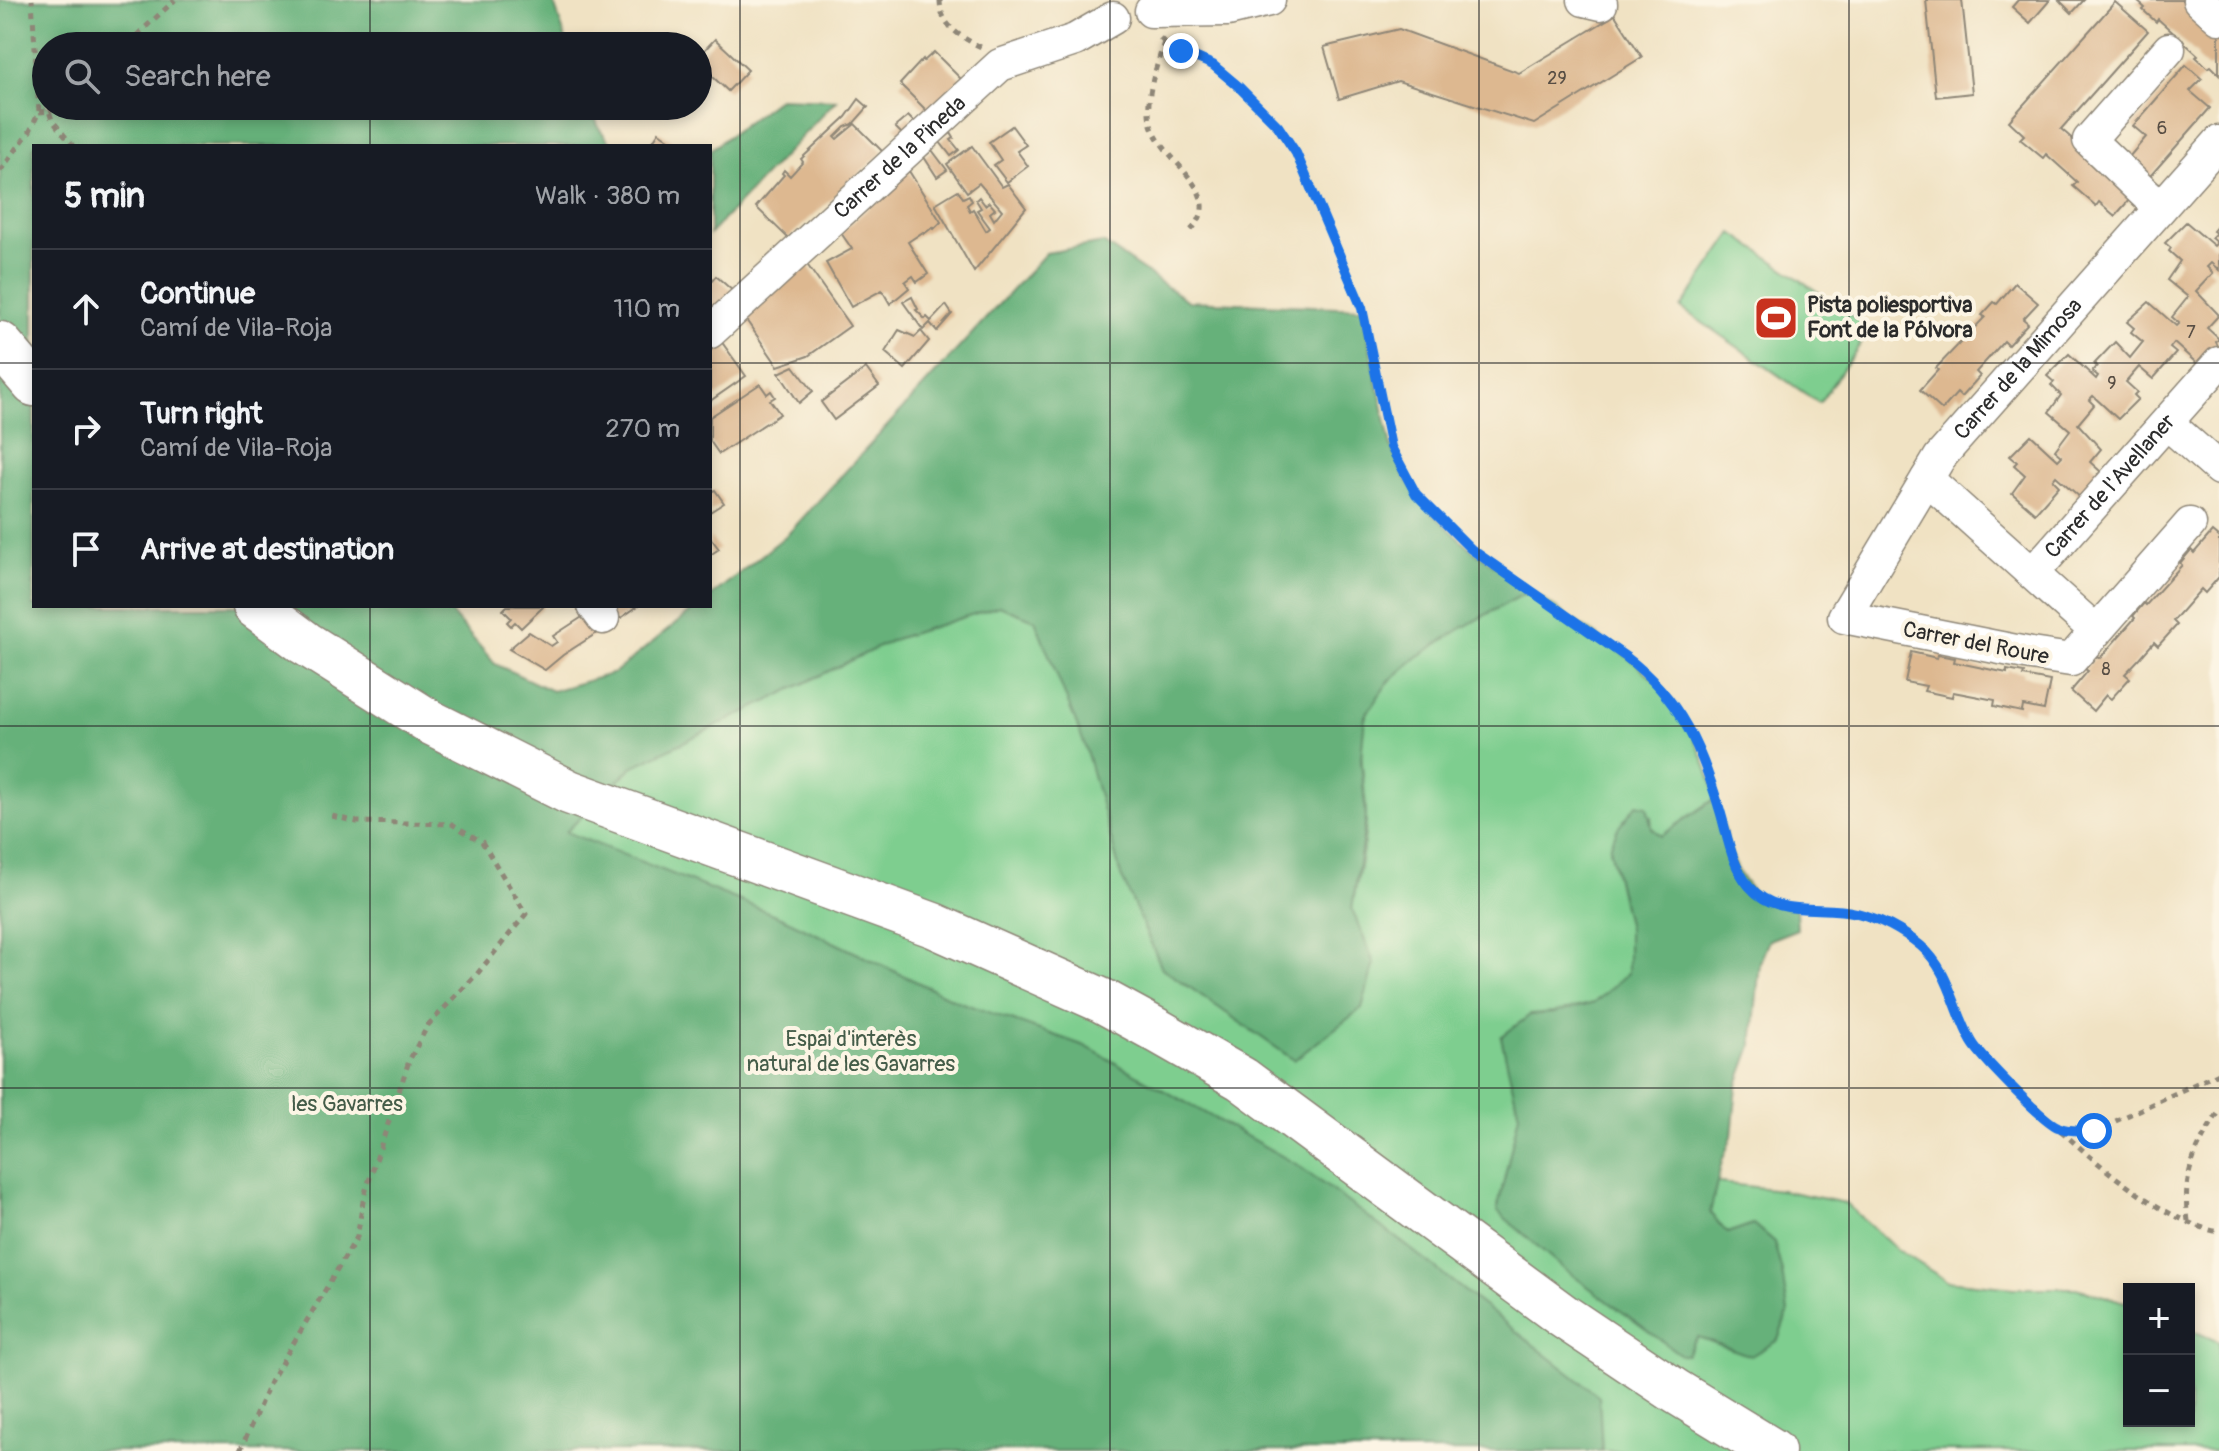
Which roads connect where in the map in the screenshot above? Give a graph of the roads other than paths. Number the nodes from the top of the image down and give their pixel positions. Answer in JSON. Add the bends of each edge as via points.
{"nodes":[{"id":1,"x":1269,"y":0,"type":"edge"},
{"id":2,"x":2199,"y":0,"type":"edge"},
{"id":3,"x":1139,"y":15,"type":"edge"},
{"id":4,"x":2219,"y":18,"type":"edge"},
{"id":5,"x":2169,"y":49,"type":"dead end"},
{"id":6,"x":2219,"y":142,"type":"edge"},
{"id":7,"x":2160,"y":208,"type":"junction"},
{"id":8,"x":712,"y":330,"type":"edge"},
{"id":9,"x":0,"y":344,"type":"edge"},
{"id":10,"x":2219,"y":363,"type":"edge"},
{"id":11,"x":32,"y":382,"type":"edge"},
{"id":12,"x":2167,"y":423,"type":"junction"},
{"id":13,"x":2219,"y":469,"type":"edge"},
{"id":14,"x":1927,"y":479,"type":"junction"},
{"id":15,"x":2190,"y":524,"type":"dead end"},
{"id":16,"x":2033,"y":573,"type":"junction"},
{"id":17,"x":258,"y":608,"type":"edge"},
{"id":18,"x":1844,"y":617,"type":"joint"},
{"id":19,"x":2096,"y":631,"type":"junction"},
{"id":20,"x":1773,"y":1451,"type":"edge"}],
"edges":[{"from":1,"to":3,"type":"street","via":[[1228,10]]},
{"from":2,"to":4,"type":"street"},
{"from":3,"to":8,"type":"street","name":"Carrer de la Pineda","via":[[1003,64]]},
{"from":5,"to":7,"type":"street","via":[[2089,140]]},
{"from":6,"to":7,"type":"street","name":"Carrer de la Mimosa"},
{"from":7,"to":14,"type":"street","name":"Carrer de la Mimosa","via":[[1940,457]]},
{"from":9,"to":11,"type":"highway"},
{"from":10,"to":12,"type":"street","name":"Carrer de l'Avellaner"},
{"from":12,"to":13,"type":"street"},
{"from":12,"to":16,"type":"street","name":"Carrer de l'Avellaner"},
{"from":14,"to":16,"type":"street"},
{"from":14,"to":18,"type":"street","name":"Carrer de la Mimosa"},
{"from":15,"to":19,"type":"street","name":"Carrer del Roure"},
{"from":16,"to":19,"type":"street"},
{"from":17,"to":20,"type":"highway","via":[[430,722],[569,792],[933,925],[1158,1031],[1242,1079],[1563,1316]]},
{"from":18,"to":19,"type":"street","name":"Carrer del Roure","via":[[2071,660]]}]}
